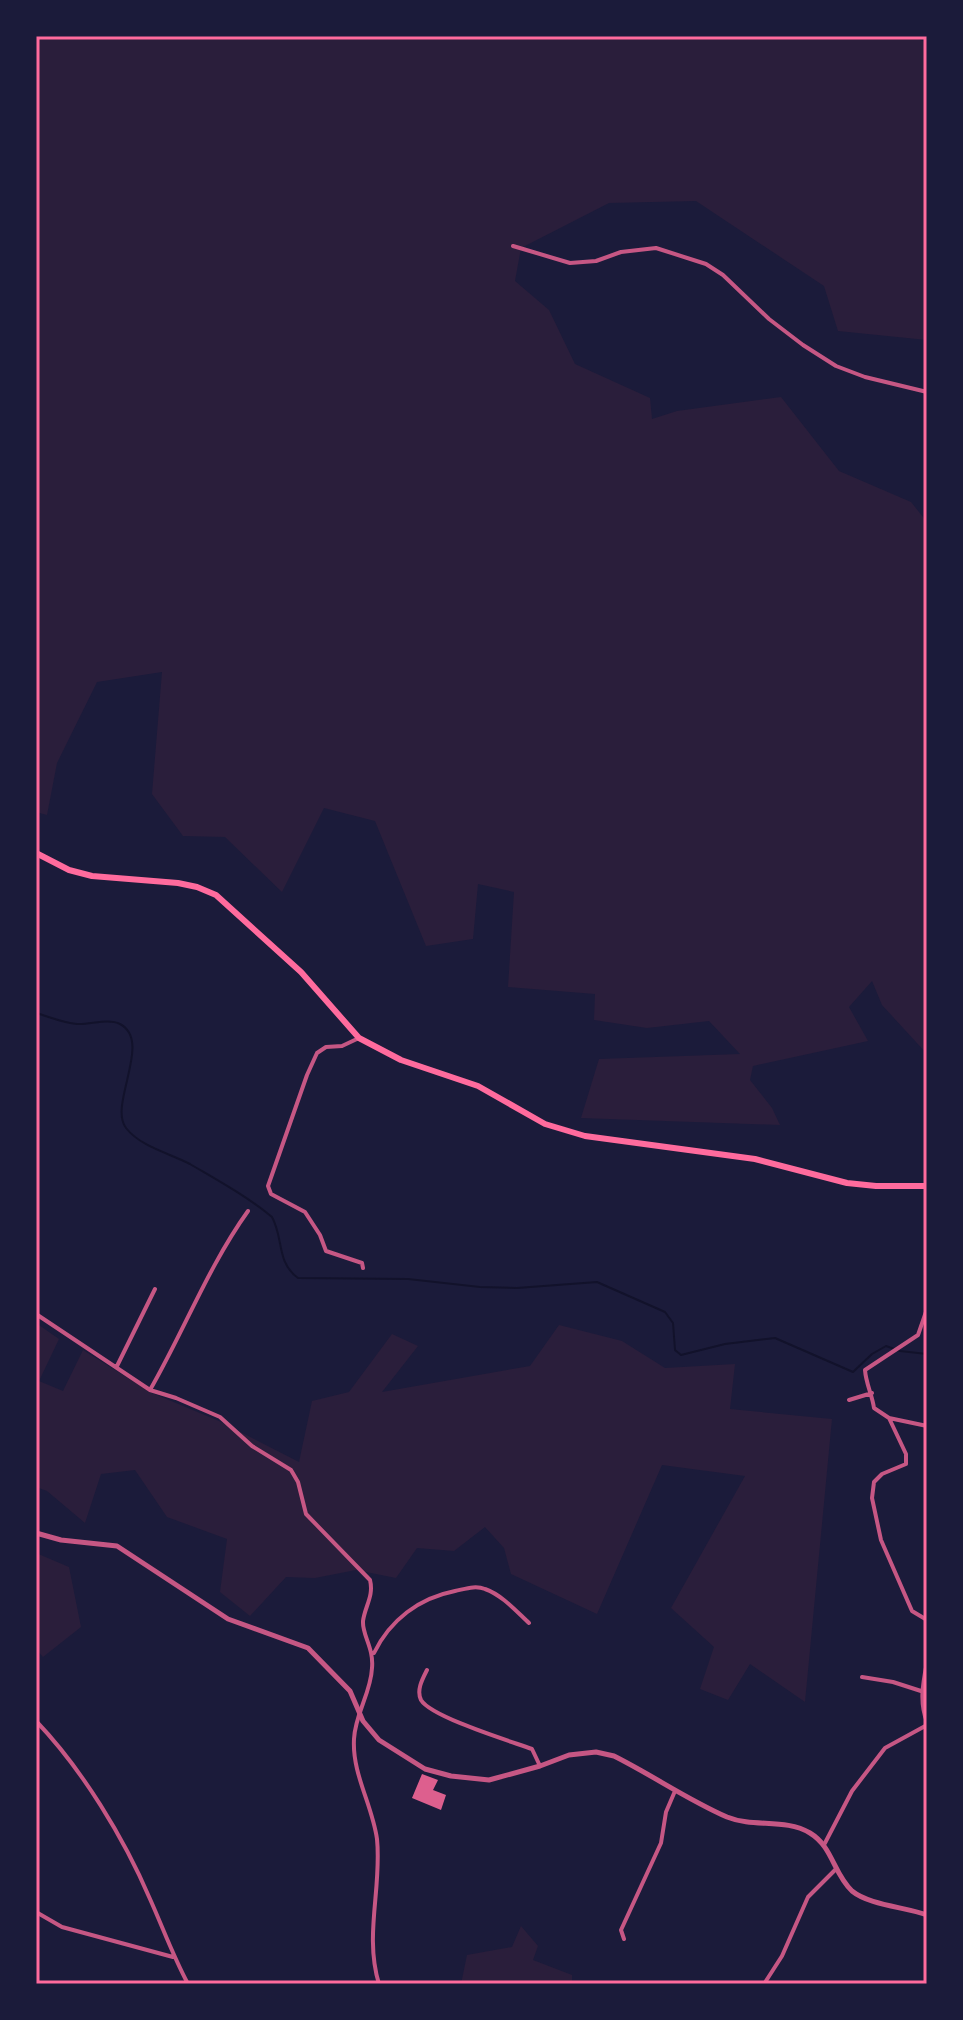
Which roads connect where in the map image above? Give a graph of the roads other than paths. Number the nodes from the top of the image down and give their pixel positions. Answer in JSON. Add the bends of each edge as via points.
{"nodes":[{"id":1,"x":513,"y":246,"type":"dead end"},
{"id":2,"x":927,"y":392,"type":"edge"},
{"id":3,"x":36,"y":853,"type":"edge"},
{"id":4,"x":359,"y":1038,"type":"junction"},
{"id":5,"x":927,"y":1186,"type":"edge"},
{"id":6,"x":248,"y":1211,"type":"dead end"},
{"id":7,"x":363,"y":1268,"type":"dead end"},
{"id":8,"x":155,"y":1289,"type":"dead end"},
{"id":9,"x":927,"y":1309,"type":"edge"},
{"id":10,"x":36,"y":1314,"type":"edge"},
{"id":11,"x":117,"y":1367,"type":"junction"},
{"id":12,"x":150,"y":1390,"type":"junction"},
{"id":13,"x":872,"y":1393,"type":"junction"},
{"id":14,"x":849,"y":1400,"type":"dead end"},
{"id":15,"x":889,"y":1418,"type":"junction"},
{"id":16,"x":927,"y":1426,"type":"edge"},
{"id":17,"x":36,"y":1533,"type":"edge"},
{"id":18,"x":927,"y":1620,"type":"edge"},
{"id":19,"x":529,"y":1623,"type":"dead end"},
{"id":20,"x":373,"y":1655,"type":"junction"},
{"id":21,"x":927,"y":1662,"type":"edge"},
{"id":22,"x":427,"y":1670,"type":"dead end"},
{"id":23,"x":862,"y":1677,"type":"dead end"},
{"id":24,"x":921,"y":1691,"type":"junction"},
{"id":25,"x":360,"y":1714,"type":"junction"},
{"id":26,"x":36,"y":1721,"type":"edge"},
{"id":27,"x":927,"y":1724,"type":"edge"},
{"id":28,"x":540,"y":1766,"type":"junction"},
{"id":29,"x":676,"y":1789,"type":"junction"},
{"id":30,"x":825,"y":1843,"type":"junction"},
{"id":31,"x":836,"y":1869,"type":"junction"},
{"id":32,"x":36,"y":1912,"type":"edge"},
{"id":33,"x":927,"y":1915,"type":"edge"},
{"id":34,"x":624,"y":1939,"type":"dead end"},
{"id":35,"x":173,"y":1957,"type":"junction"},
{"id":36,"x":188,"y":1984,"type":"edge"},
{"id":37,"x":379,"y":1984,"type":"edge"},
{"id":38,"x":764,"y":1984,"type":"edge"}],
"edges":[{"from":1,"to":2,"type":"street","via":[[570,263],[656,248],[706,264],[836,366]]},
{"from":3,"to":4,"type":"main road","via":[[92,876],[178,883],[216,895],[301,972]]},
{"from":4,"to":5,"type":"main road","via":[[401,1060],[478,1086],[545,1124],[585,1136],[755,1159],[847,1183]]},
{"from":4,"to":7,"type":"street","via":[[317,1053],[268,1186],[271,1194],[305,1212],[326,1251],[362,1263]]},
{"from":6,"to":12,"type":"street"},
{"from":8,"to":11,"type":"street"},
{"from":9,"to":13,"type":"street","via":[[918,1335],[865,1370]]},
{"from":10,"to":11,"type":"street"},
{"from":11,"to":12,"type":"street"},
{"from":12,"to":20,"type":"street","via":[[220,1417],[252,1446],[291,1470],[306,1514],[370,1580],[372,1595],[363,1623]]},
{"from":13,"to":14,"type":"street"},
{"from":13,"to":15,"type":"street","via":[[874,1408]]},
{"from":15,"to":16,"type":"street"},
{"from":15,"to":18,"type":"street","via":[[906,1464],[874,1482],[876,1521],[912,1611]]},
{"from":17,"to":25,"type":"street","via":[[117,1546],[220,1615],[297,1642],[314,1652],[350,1691]]},
{"from":19,"to":20,"type":"street","via":[[488,1590],[442,1593],[399,1618]]},
{"from":20,"to":25,"type":"street","via":[[371,1684]]},
{"from":21,"to":24,"type":"street"},
{"from":22,"to":28,"type":"street","via":[[419,1692],[426,1704],[532,1749]]},
{"from":23,"to":24,"type":"street"},
{"from":24,"to":27,"type":"street"},
{"from":25,"to":28,"type":"street","via":[[379,1740],[436,1773],[489,1780]]},
{"from":25,"to":37,"type":"street","via":[[354,1757],[376,1836],[371,1945]]},
{"from":26,"to":35,"type":"street","via":[[102,1809],[149,1897]]},
{"from":27,"to":30,"type":"street","via":[[885,1748],[852,1791]]},
{"from":28,"to":29,"type":"street","via":[[596,1752]]},
{"from":29,"to":30,"type":"street","via":[[728,1817],[794,1825]]},
{"from":29,"to":34,"type":"street","via":[[661,1843],[621,1930]]},
{"from":30,"to":31,"type":"street"},
{"from":31,"to":33,"type":"street","via":[[866,1899]]},
{"from":31,"to":38,"type":"street","via":[[808,1897]]},
{"from":32,"to":35,"type":"street","via":[[62,1927]]},
{"from":35,"to":36,"type":"street"}]}
